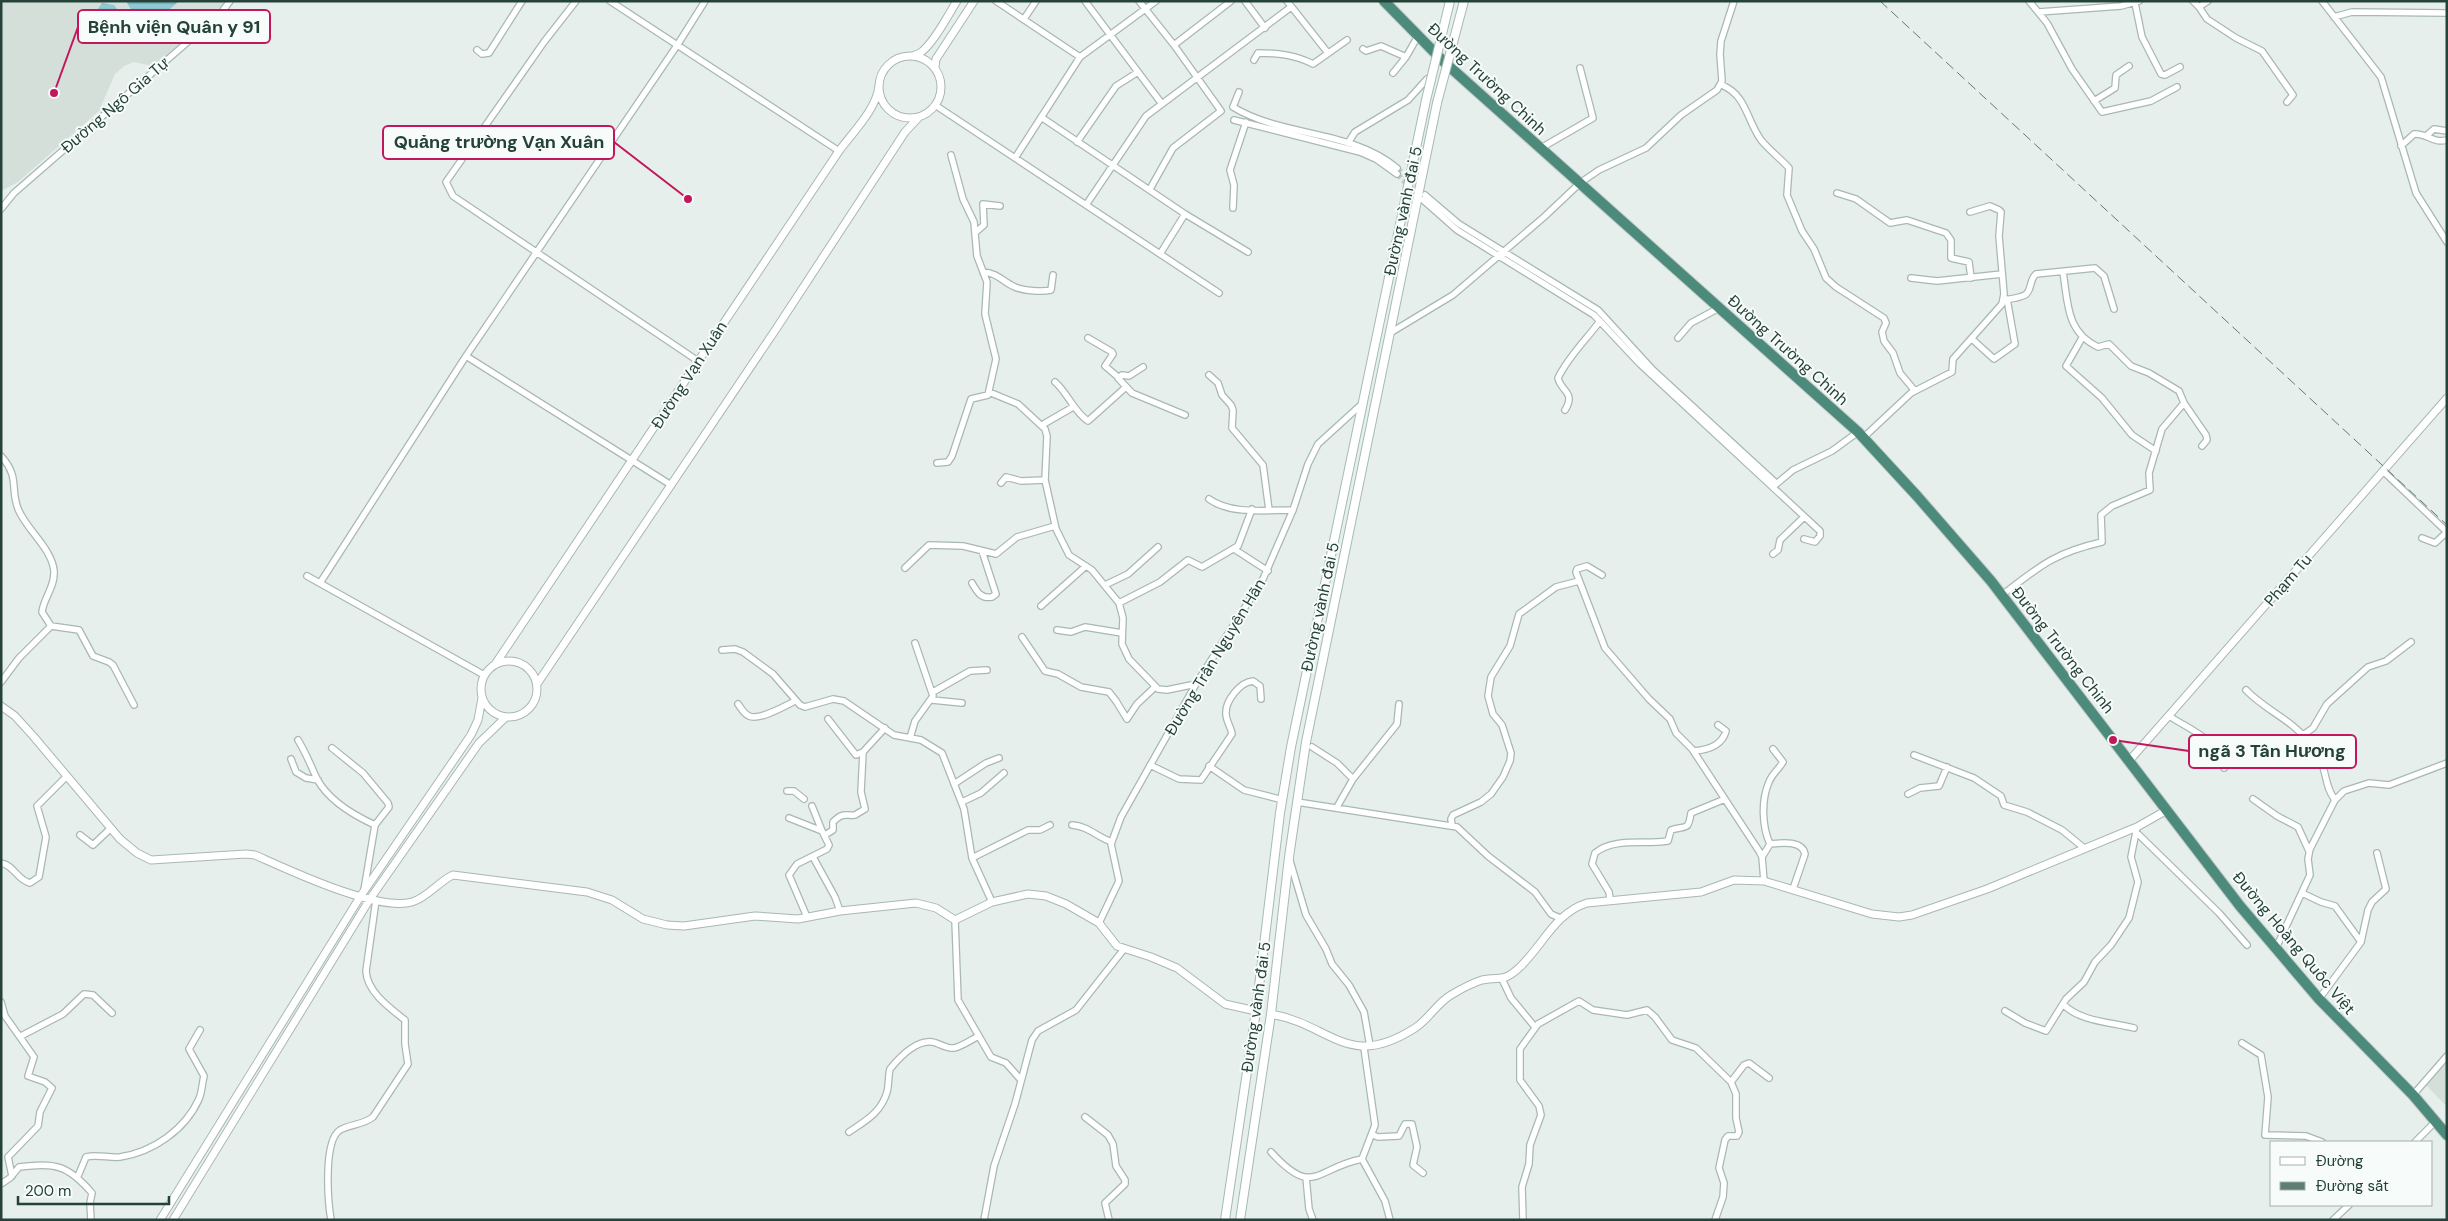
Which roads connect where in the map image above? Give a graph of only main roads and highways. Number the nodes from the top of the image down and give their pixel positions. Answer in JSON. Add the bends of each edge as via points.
{"nodes":[{"id":1,"x":1384,"y":1,"type":"edge"},
{"id":2,"x":1450,"y":1,"type":"edge"},
{"id":3,"x":1464,"y":1,"type":"edge"},
{"id":4,"x":2129,"y":761,"type":"joint"},
{"id":5,"x":1256,"y":1011,"type":"junction"},
{"id":6,"x":1270,"y":1014,"type":"junction"},
{"id":7,"x":2447,"y":1135,"type":"edge"},
{"id":8,"x":1225,"y":1220,"type":"edge"},
{"id":9,"x":1240,"y":1220,"type":"edge"}],
"edges":[{"from":1,"to":4,"type":"highway","name":"Đường Trường Chinh","via":[[1540,148],[1860,435],[2002,596]]},
{"from":2,"to":5,"type":"main road","name":"Đường vành đai 5","bridge":true,"via":[[1426,100],[1291,746]]},
{"from":3,"to":6,"type":"main road","name":"Đường vành đai 5","bridge":true,"via":[[1437,103],[1306,742]]},
{"from":4,"to":7,"type":"highway","name":"Đường Hoàng Quốc Việt","via":[[2240,906],[2319,999],[2413,1095]]},
{"from":5,"to":6,"type":"main road"},
{"from":5,"to":8,"type":"main road","name":"Đường vành đai 5"},
{"from":6,"to":9,"type":"main road","name":"Đường vành đai 5"}]}
